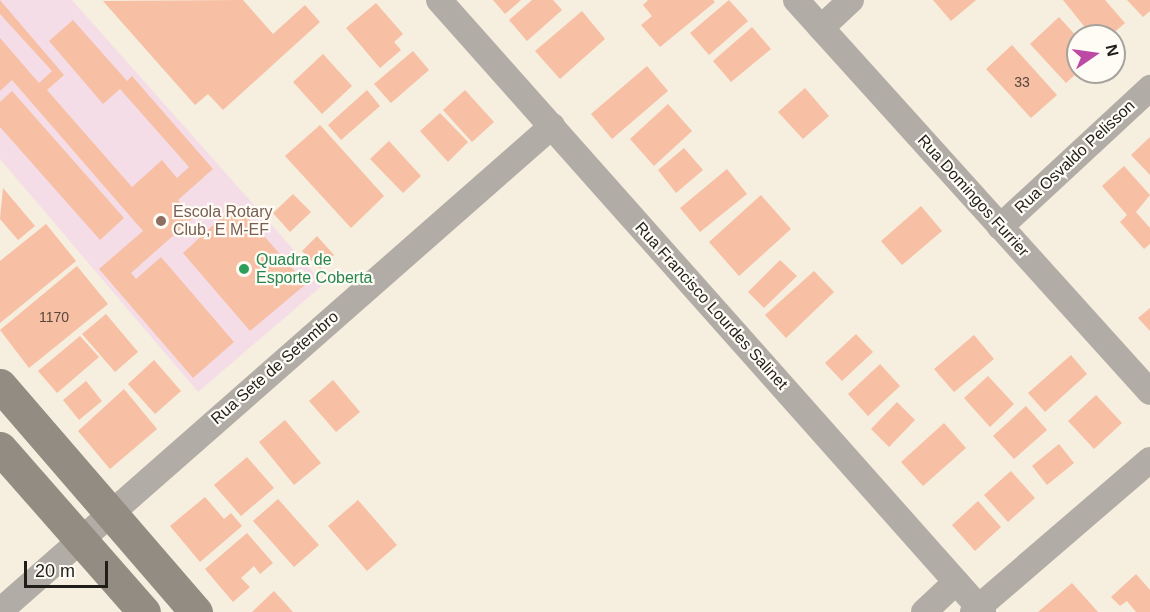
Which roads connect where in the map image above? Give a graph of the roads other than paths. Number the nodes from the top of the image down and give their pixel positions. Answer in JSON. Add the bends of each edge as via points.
{"nodes":[{"id":1,"x":439,"y":0,"type":"edge"},
{"id":2,"x":796,"y":0,"type":"edge"},
{"id":3,"x":851,"y":0,"type":"edge"},
{"id":4,"x":820,"y":28,"type":"junction"},
{"id":5,"x":1150,"y":88,"type":"edge"},
{"id":6,"x":552,"y":126,"type":"junction"},
{"id":7,"x":1000,"y":227,"type":"junction"},
{"id":8,"x":0,"y":385,"type":"edge"},
{"id":9,"x":1150,"y":393,"type":"edge"},
{"id":10,"x":0,"y":448,"type":"edge"},
{"id":11,"x":1150,"y":460,"type":"edge"},
{"id":12,"x":110,"y":513,"type":"junction"},
{"id":13,"x":80,"y":539,"type":"junction"},
{"id":14,"x":956,"y":582,"type":"junction"},
{"id":15,"x":978,"y":610,"type":"edge"},
{"id":16,"x":0,"y":611,"type":"edge"},
{"id":17,"x":144,"y":612,"type":"edge"},
{"id":18,"x":196,"y":612,"type":"edge"},
{"id":19,"x":924,"y":612,"type":"edge"}],
"edges":[{"from":1,"to":6,"type":"street","name":"Rua Francisco Lourdes Salinet"},
{"from":2,"to":4,"type":"street","name":"Rua Domingos Furrier"},
{"from":3,"to":4,"type":"street"},
{"from":4,"to":7,"type":"street","name":"Rua Domingos Furrier"},
{"from":5,"to":7,"type":"street","name":"Rua Osvaldo Pelisson"},
{"from":6,"to":12,"type":"street","name":"Rua Sete de Setembro"},
{"from":6,"to":14,"type":"street","name":"Rua Francisco Lourdes Salinet"},
{"from":7,"to":9,"type":"street","name":"Rua Domingos Furrier"},
{"from":8,"to":12,"type":"street"},
{"from":10,"to":13,"type":"street"},
{"from":11,"to":15,"type":"street"},
{"from":12,"to":13,"type":"street","name":"Rua Sete de Setembro"},
{"from":12,"to":18,"type":"street"},
{"from":13,"to":16,"type":"street","name":"Rua Sete de Setembro"},
{"from":13,"to":17,"type":"street"},
{"from":14,"to":15,"type":"street","name":"Rua Francisco Lourdes Salinet"},
{"from":14,"to":19,"type":"street"}]}
